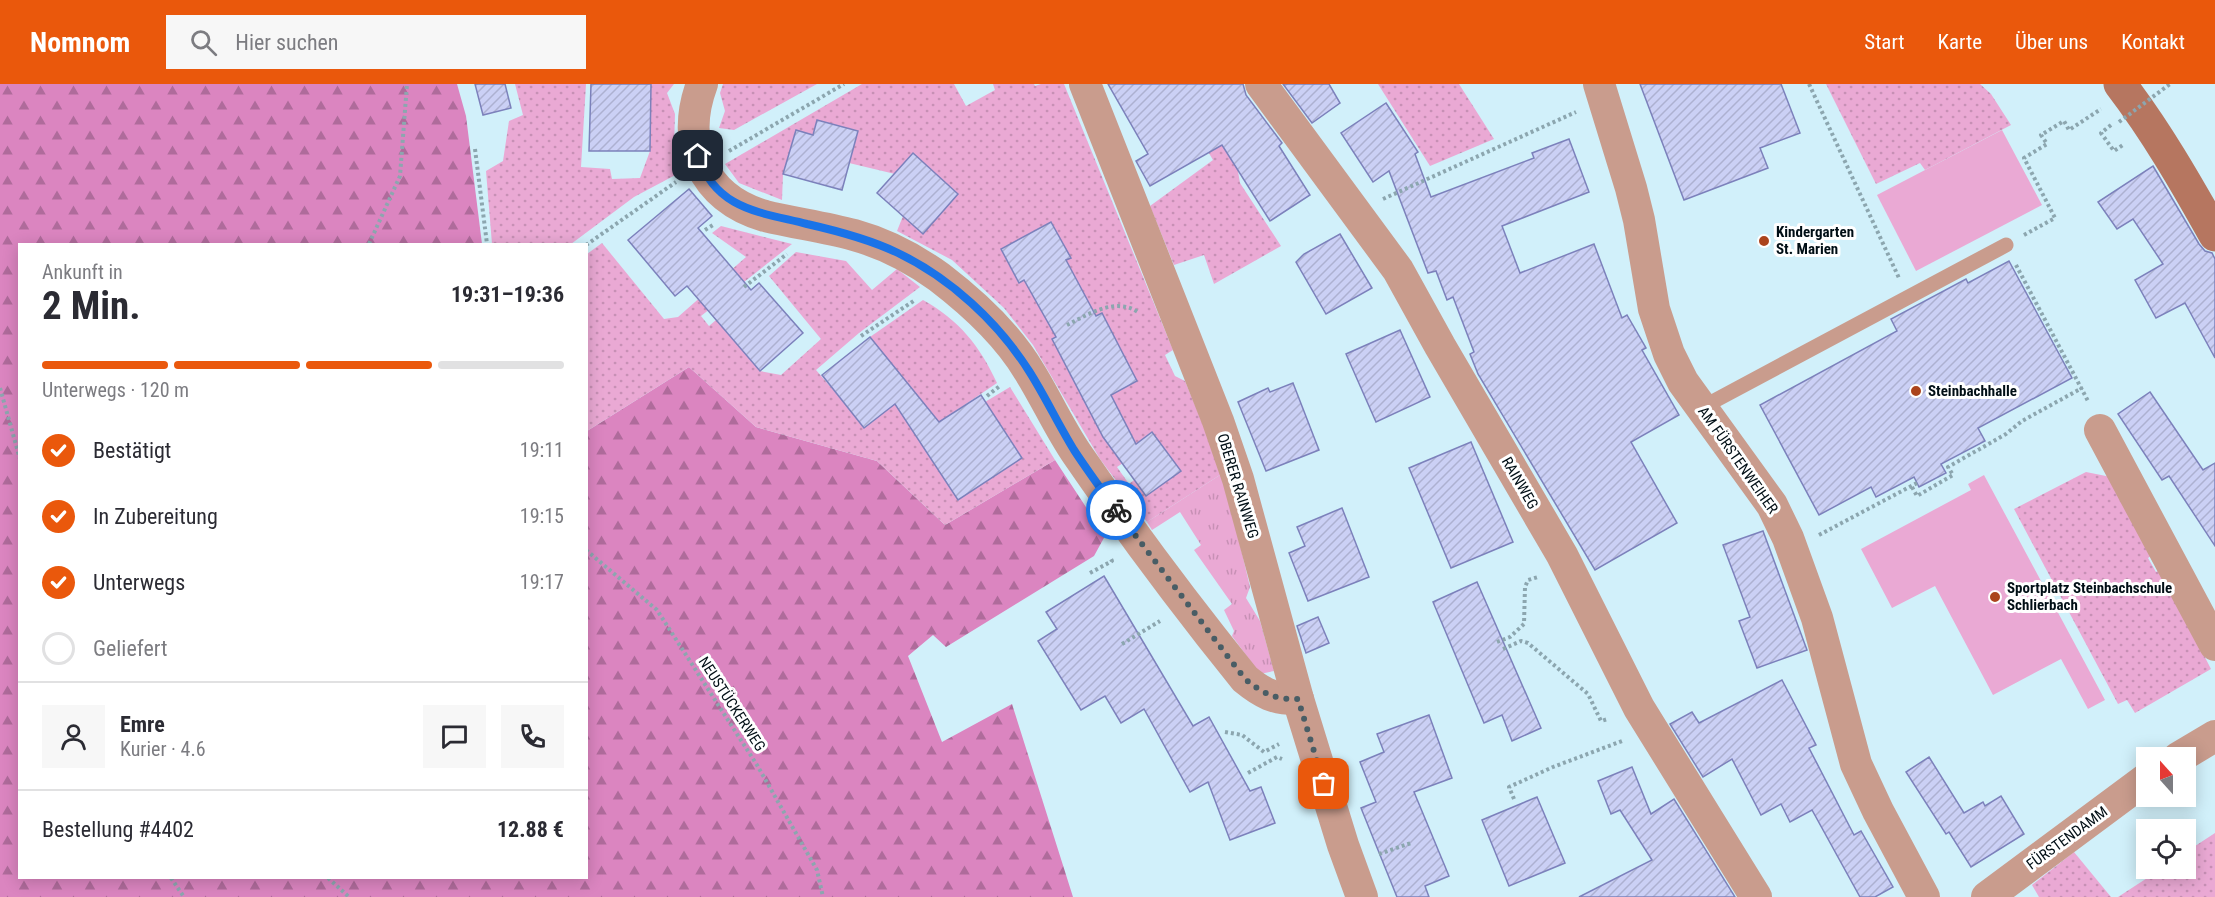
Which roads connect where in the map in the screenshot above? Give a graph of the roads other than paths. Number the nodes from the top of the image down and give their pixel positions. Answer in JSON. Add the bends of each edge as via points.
{"nodes":[{"id":1,"x":702,"y":84,"type":"edge"},
{"id":2,"x":1085,"y":84,"type":"edge"},
{"id":3,"x":1262,"y":84,"type":"edge"},
{"id":4,"x":2120,"y":84,"type":"edge"},
{"id":5,"x":1592,"y":96,"type":"edge"},
{"id":6,"x":2215,"y":235,"type":"edge"},
{"id":7,"x":2006,"y":245,"type":"road end"},
{"id":8,"x":1701,"y":408,"type":"junction"},
{"id":9,"x":2095,"y":417,"type":"road end"},
{"id":10,"x":2215,"y":645,"type":"edge"},
{"id":11,"x":1298,"y":699,"type":"junction"},
{"id":12,"x":2215,"y":736,"type":"edge"},
{"id":13,"x":2196,"y":747,"type":"edge"},
{"id":14,"x":2136,"y":786,"type":"edge"},
{"id":15,"x":1362,"y":897,"type":"edge"},
{"id":16,"x":1756,"y":897,"type":"edge"},
{"id":17,"x":1924,"y":897,"type":"edge"},
{"id":18,"x":1987,"y":897,"type":"edge"}],
"edges":[{"from":1,"to":11,"type":"street","via":[[696,99],[693,134],[701,167],[714,186],[736,202],[765,215],[879,244],[922,266],[961,295],[1017,354],[1103,492],[1245,679],[1275,698]]},
{"from":2,"to":11,"type":"street","name":"OBERER RAINWEG","via":[[1218,421],[1238,479]]},
{"from":3,"to":16,"type":"street","name":"RAINWEG","via":[[1398,270],[1576,581],[1639,708]]},
{"from":4,"to":6,"type":"main road"},
{"from":5,"to":8,"type":"street","name":"AM FÜRSTENWEIHER","via":[[1639,220],[1659,327],[1683,382]]},
{"from":7,"to":8,"type":"lane"},
{"from":8,"to":17,"type":"street","name":"AM FÜRSTENWEIHER","via":[[1772,505],[1793,549],[1817,618],[1856,764]]},
{"from":9,"to":10,"type":"street"},
{"from":11,"to":15,"type":"street","name":"OBERER RAINWEG"},
{"from":12,"to":13,"type":"street"},
{"from":14,"to":18,"type":"street","name":"FÜRSTENDAMM"}]}
